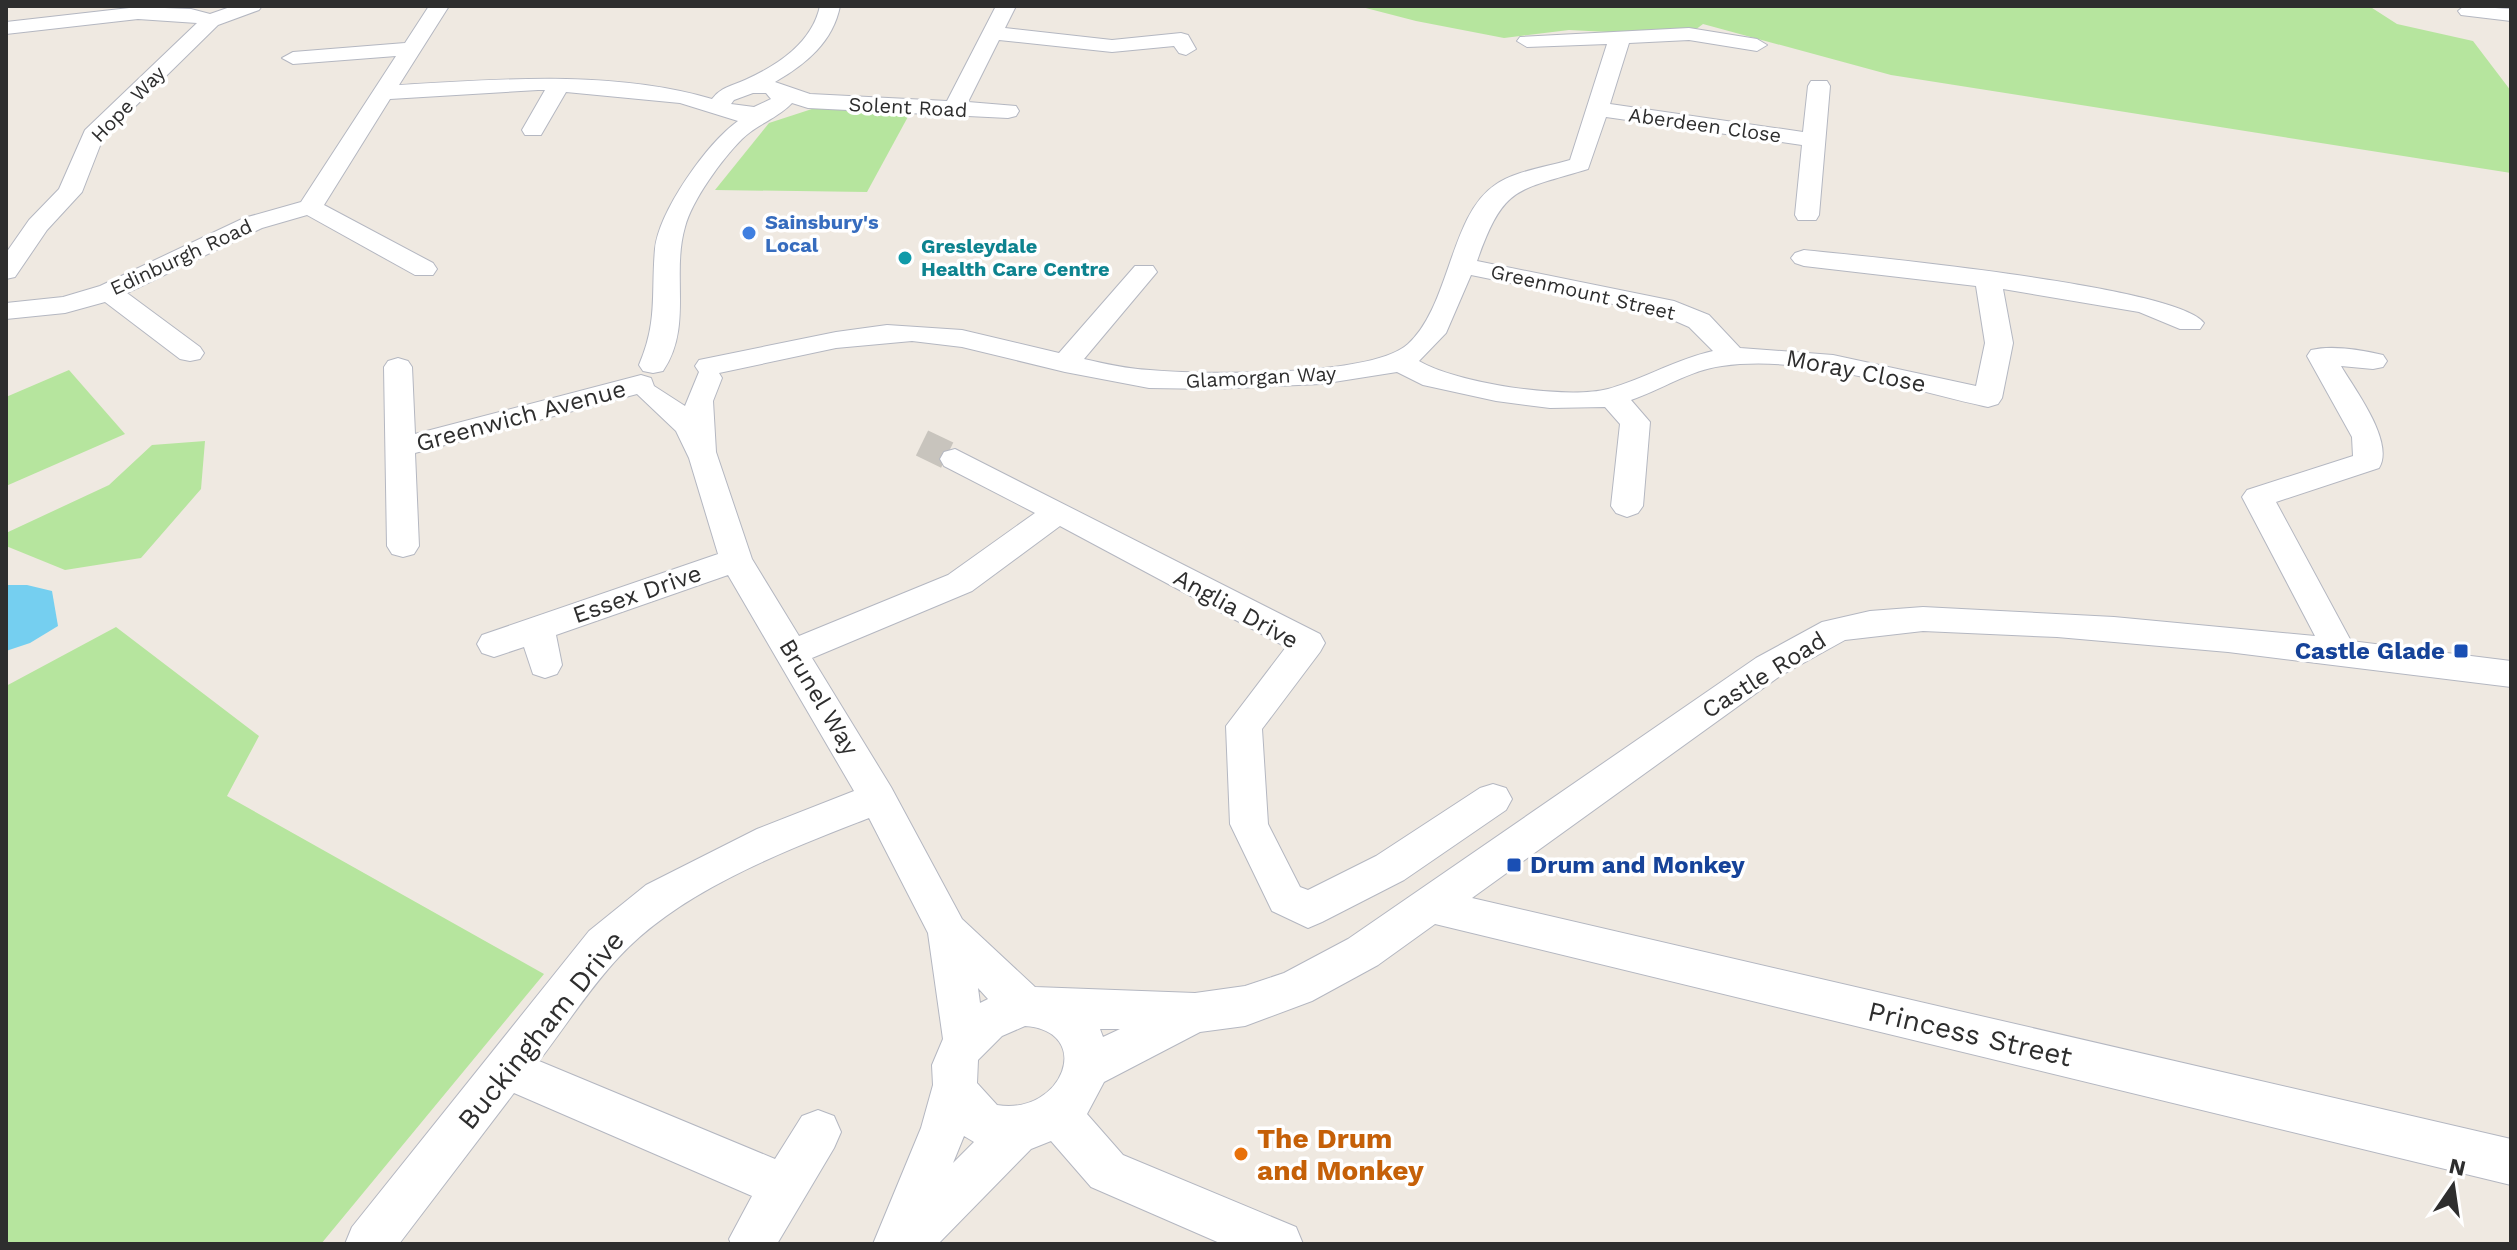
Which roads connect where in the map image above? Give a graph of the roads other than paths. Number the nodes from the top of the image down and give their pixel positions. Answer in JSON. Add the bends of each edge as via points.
{"nodes":[{"id":1,"x":252,"y":6,"type":"edge"},
{"id":2,"x":439,"y":6,"type":"edge"},
{"id":3,"x":830,"y":6,"type":"edge"},
{"id":4,"x":1006,"y":6,"type":"edge"},
{"id":5,"x":2468,"y":11,"type":"dead end"},
{"id":6,"x":2511,"y":15,"type":"edge"},
{"id":7,"x":211,"y":21,"type":"junction"},
{"id":8,"x":8,"y":30,"type":"edge"},
{"id":9,"x":993,"y":33,"type":"junction"},
{"id":10,"x":1620,"y":37,"type":"junction"},
{"id":11,"x":1527,"y":41,"type":"dead end"},
{"id":12,"x":1757,"y":45,"type":"dead end"},
{"id":13,"x":410,"y":49,"type":"junction"},
{"id":14,"x":1186,"y":49,"type":"dead end"},
{"id":15,"x":293,"y":58,"type":"dead end"},
{"id":16,"x":559,"y":85,"type":"junction"},
{"id":17,"x":1819,"y":86,"type":"dead end"},
{"id":18,"x":384,"y":93,"type":"junction"},
{"id":19,"x":776,"y":94,"type":"junction"},
{"id":20,"x":733,"y":107,"type":"junction"},
{"id":21,"x":954,"y":109,"type":"junction"},
{"id":22,"x":1597,"y":109,"type":"junction"},
{"id":23,"x":1008,"y":111,"type":"dead end"},
{"id":24,"x":533,"y":130,"type":"dead end"},
{"id":25,"x":1813,"y":140,"type":"junction"},
{"id":26,"x":310,"y":207,"type":"junction"},
{"id":27,"x":1807,"y":215,"type":"dead end"},
{"id":28,"x":1804,"y":258,"type":"dead end"},
{"id":29,"x":1464,"y":266,"type":"junction"},
{"id":30,"x":424,"y":269,"type":"dead end"},
{"id":31,"x":6,"y":271,"type":"edge"},
{"id":32,"x":1144,"y":272,"type":"dead end"},
{"id":33,"x":1988,"y":281,"type":"junction"},
{"id":34,"x":109,"y":292,"type":"junction"},
{"id":35,"x":6,"y":311,"type":"edge"},
{"id":36,"x":667,"y":323,"type":"junction"},
{"id":37,"x":2190,"y":323,"type":"dead end"},
{"id":38,"x":190,"y":353,"type":"dead end"},
{"id":39,"x":1733,"y":356,"type":"junction"},
{"id":40,"x":2373,"y":361,"type":"dead end"},
{"id":41,"x":1401,"y":362,"type":"junction"},
{"id":42,"x":1065,"y":364,"type":"junction"},
{"id":43,"x":398,"y":367,"type":"dead end"},
{"id":44,"x":704,"y":367,"type":"junction"},
{"id":45,"x":648,"y":381,"type":"junction"},
{"id":46,"x":1612,"y":398,"type":"junction"},
{"id":47,"x":401,"y":447,"type":"junction"},
{"id":48,"x":704,"y":458,"type":"junction"},
{"id":49,"x":955,"y":459,"type":"tunnel mouth"},
{"id":50,"x":1627,"y":506,"type":"dead end"},
{"id":51,"x":1058,"y":512,"type":"junction"},
{"id":52,"x":403,"y":546,"type":"dead end"},
{"id":53,"x":736,"y":560,"type":"junction"},
{"id":54,"x":538,"y":628,"type":"junction"},
{"id":55,"x":494,"y":644,"type":"dead end"},
{"id":56,"x":793,"y":652,"type":"junction"},
{"id":57,"x":2340,"y":652,"type":"junction"},
{"id":58,"x":545,"y":665,"type":"dead end"},
{"id":59,"x":2511,"y":674,"type":"edge"},
{"id":60,"x":878,"y":798,"type":"junction"},
{"id":61,"x":1493,"y":799,"type":"dead end"},
{"id":62,"x":1428,"y":905,"type":"junction"},
{"id":63,"x":948,"y":932,"type":"junction"},
{"id":64,"x":1038,"y":1007,"type":"junction"},
{"id":65,"x":1195,"y":1013,"type":"junction"},
{"id":66,"x":965,"y":1040,"type":"junction"},
{"id":67,"x":1086,"y":1068,"type":"junction"},
{"id":68,"x":508,"y":1069,"type":"junction"},
{"id":69,"x":955,"y":1086,"type":"junction"},
{"id":70,"x":1038,"y":1122,"type":"junction"},
{"id":71,"x":818,"y":1132,"type":"dead end"},
{"id":72,"x":2511,"y":1162,"type":"edge"},
{"id":73,"x":786,"y":1187,"type":"junction"},
{"id":74,"x":753,"y":1239,"type":"dead end"},
{"id":75,"x":369,"y":1244,"type":"edge"},
{"id":76,"x":897,"y":1244,"type":"edge"},
{"id":77,"x":905,"y":1244,"type":"edge"},
{"id":78,"x":1279,"y":1244,"type":"edge"}],
"edges":[{"from":1,"to":7,"type":"street","name":"Hope Way"},
{"from":2,"to":13,"type":"street"},
{"from":3,"to":19,"type":"street","via":[[822,30]]},
{"from":4,"to":9,"type":"street"},
{"from":5,"to":6,"type":"street"},
{"from":7,"to":8,"type":"street","via":[[138,13]]},
{"from":7,"to":31,"type":"street","name":"Hope Way","via":[[93,135],[70,192],[38,225]]},
{"from":9,"to":14,"type":"street","via":[[1112,46],[1181,39]]},
{"from":9,"to":21,"type":"street"},
{"from":10,"to":11,"type":"street"},
{"from":10,"to":12,"type":"street","via":[[1689,34]]},
{"from":10,"to":22,"type":"street","name":"Glamorgan Way"},
{"from":13,"to":15,"type":"street"},
{"from":13,"to":18,"type":"street"},
{"from":16,"to":18,"type":"street"},
{"from":16,"to":20,"type":"street"},
{"from":16,"to":24,"type":"street"},
{"from":17,"to":25,"type":"street"},
{"from":18,"to":26,"type":"street"},
{"from":19,"to":20,"type":"street"},
{"from":19,"to":20,"type":"street"},
{"from":19,"to":21,"type":"street","name":"Solent Road","via":[[808,101]]},
{"from":20,"to":36,"type":"street","via":[[673,224]]},
{"from":21,"to":23,"type":"street","name":"Solent Road"},
{"from":22,"to":25,"type":"street","name":"Aberdeen Close"},
{"from":22,"to":29,"type":"street","name":"Glamorgan Way","via":[[1580,164],[1502,190],[1479,221]]},
{"from":25,"to":27,"type":"street"},
{"from":26,"to":30,"type":"street"},
{"from":26,"to":34,"type":"street","name":"Edinburgh Road","via":[[253,223]]},
{"from":28,"to":33,"type":"street","via":[[1926,269]]},
{"from":29,"to":39,"type":"street","name":"Greenmount Street","via":[[1665,307],[1699,321]]},
{"from":29,"to":41,"type":"street","name":"Glamorgan Way","via":[[1432,335]]},
{"from":32,"to":42,"type":"street"},
{"from":33,"to":37,"type":"street","via":[[2133,304],[2173,313]]},
{"from":33,"to":39,"type":"street","name":"Moray Close","via":[[1999,343],[1988,398],[1784,355]]},
{"from":34,"to":35,"type":"street","name":"Edinburgh Road","via":[[65,305]]},
{"from":34,"to":38,"type":"street"},
{"from":36,"to":44,"type":"street","via":[[676,341]]},
{"from":36,"to":45,"type":"street"},
{"from":39,"to":46,"type":"street","name":"Moray Close","via":[[1673,371]]},
{"from":40,"to":57,"type":"street","via":[[2321,356],[2367,437],[2368,461],[2258,497]]},
{"from":41,"to":42,"type":"street","name":"Glamorgan Way","via":[[1379,369],[1179,391]]},
{"from":41,"to":46,"type":"street","name":"Moray Close","via":[[1436,381],[1484,391],[1565,400]]},
{"from":42,"to":44,"type":"street","name":"Glamorgan Way","via":[[965,337],[909,333],[848,338]]},
{"from":43,"to":47,"type":"street","name":"Greenwich Avenue"},
{"from":44,"to":45,"type":"street","name":"Greenwich Avenue","via":[[674,357]]},
{"from":44,"to":48,"type":"street","name":"Brunel Way","via":[[698,425]]},
{"from":45,"to":47,"type":"street","name":"Greenwich Avenue"},
{"from":45,"to":48,"type":"street","name":"Brunel Way","via":[[689,427]]},
{"from":46,"to":50,"type":"street","via":[[1635,422]]},
{"from":47,"to":52,"type":"street","name":"Greenwich Avenue"},
{"from":48,"to":53,"type":"street","name":"Brunel Way"},
{"from":49,"to":51,"type":"street"},
{"from":51,"to":56,"type":"street","via":[[960,583]]},
{"from":51,"to":61,"type":"street","name":"Anglia Drive","via":[[1308,643],[1244,726],[1249,824],[1286,899],[1308,910],[1390,868]]},
{"from":53,"to":54,"type":"street","name":"Essex Drive"},
{"from":53,"to":56,"type":"street","name":"Brunel Way"},
{"from":54,"to":55,"type":"street","name":"Essex Drive"},
{"from":54,"to":58,"type":"street"},
{"from":56,"to":60,"type":"street","name":"Brunel Way"},
{"from":57,"to":59,"type":"street","name":"Castle Road"},
{"from":57,"to":62,"type":"street","name":"Castle Road","via":[[2003,622],[1918,620],[1841,629],[1768,667]]},
{"from":60,"to":63,"type":"street","name":"Brunel Way"},
{"from":60,"to":68,"type":"street","name":"Buckingham Drive","via":[[771,840],[660,897],[604,944]]},
{"from":62,"to":65,"type":"street","name":"Castle Road","via":[[1363,952],[1297,987],[1245,1006]]},
{"from":62,"to":72,"type":"street","name":"Princess Street"},
{"from":63,"to":64,"type":"street","name":"Brunel Way"},
{"from":63,"to":66,"type":"street","name":"Brunel Way"},
{"from":64,"to":65,"type":"street","name":"Castle Road"},
{"from":64,"to":66,"type":"street","via":[[1003,1010]]},
{"from":64,"to":67,"type":"street","via":[[1076,1027],[1086,1051]]},
{"from":65,"to":67,"type":"street","name":"Castle Road"},
{"from":66,"to":69,"type":"street","via":[[956,1061]]},
{"from":67,"to":70,"type":"street","via":[[1082,1084]]},
{"from":68,"to":73,"type":"street"},
{"from":68,"to":75,"type":"street","name":"Buckingham Drive"},
{"from":69,"to":70,"type":"street","via":[[980,1121],[993,1127]]},
{"from":69,"to":76,"type":"street","via":[[944,1128]]},
{"from":70,"to":77,"type":"street"},
{"from":70,"to":78,"type":"street","via":[[1107,1171]]},
{"from":71,"to":73,"type":"street"},
{"from":73,"to":74,"type":"street"}]}
